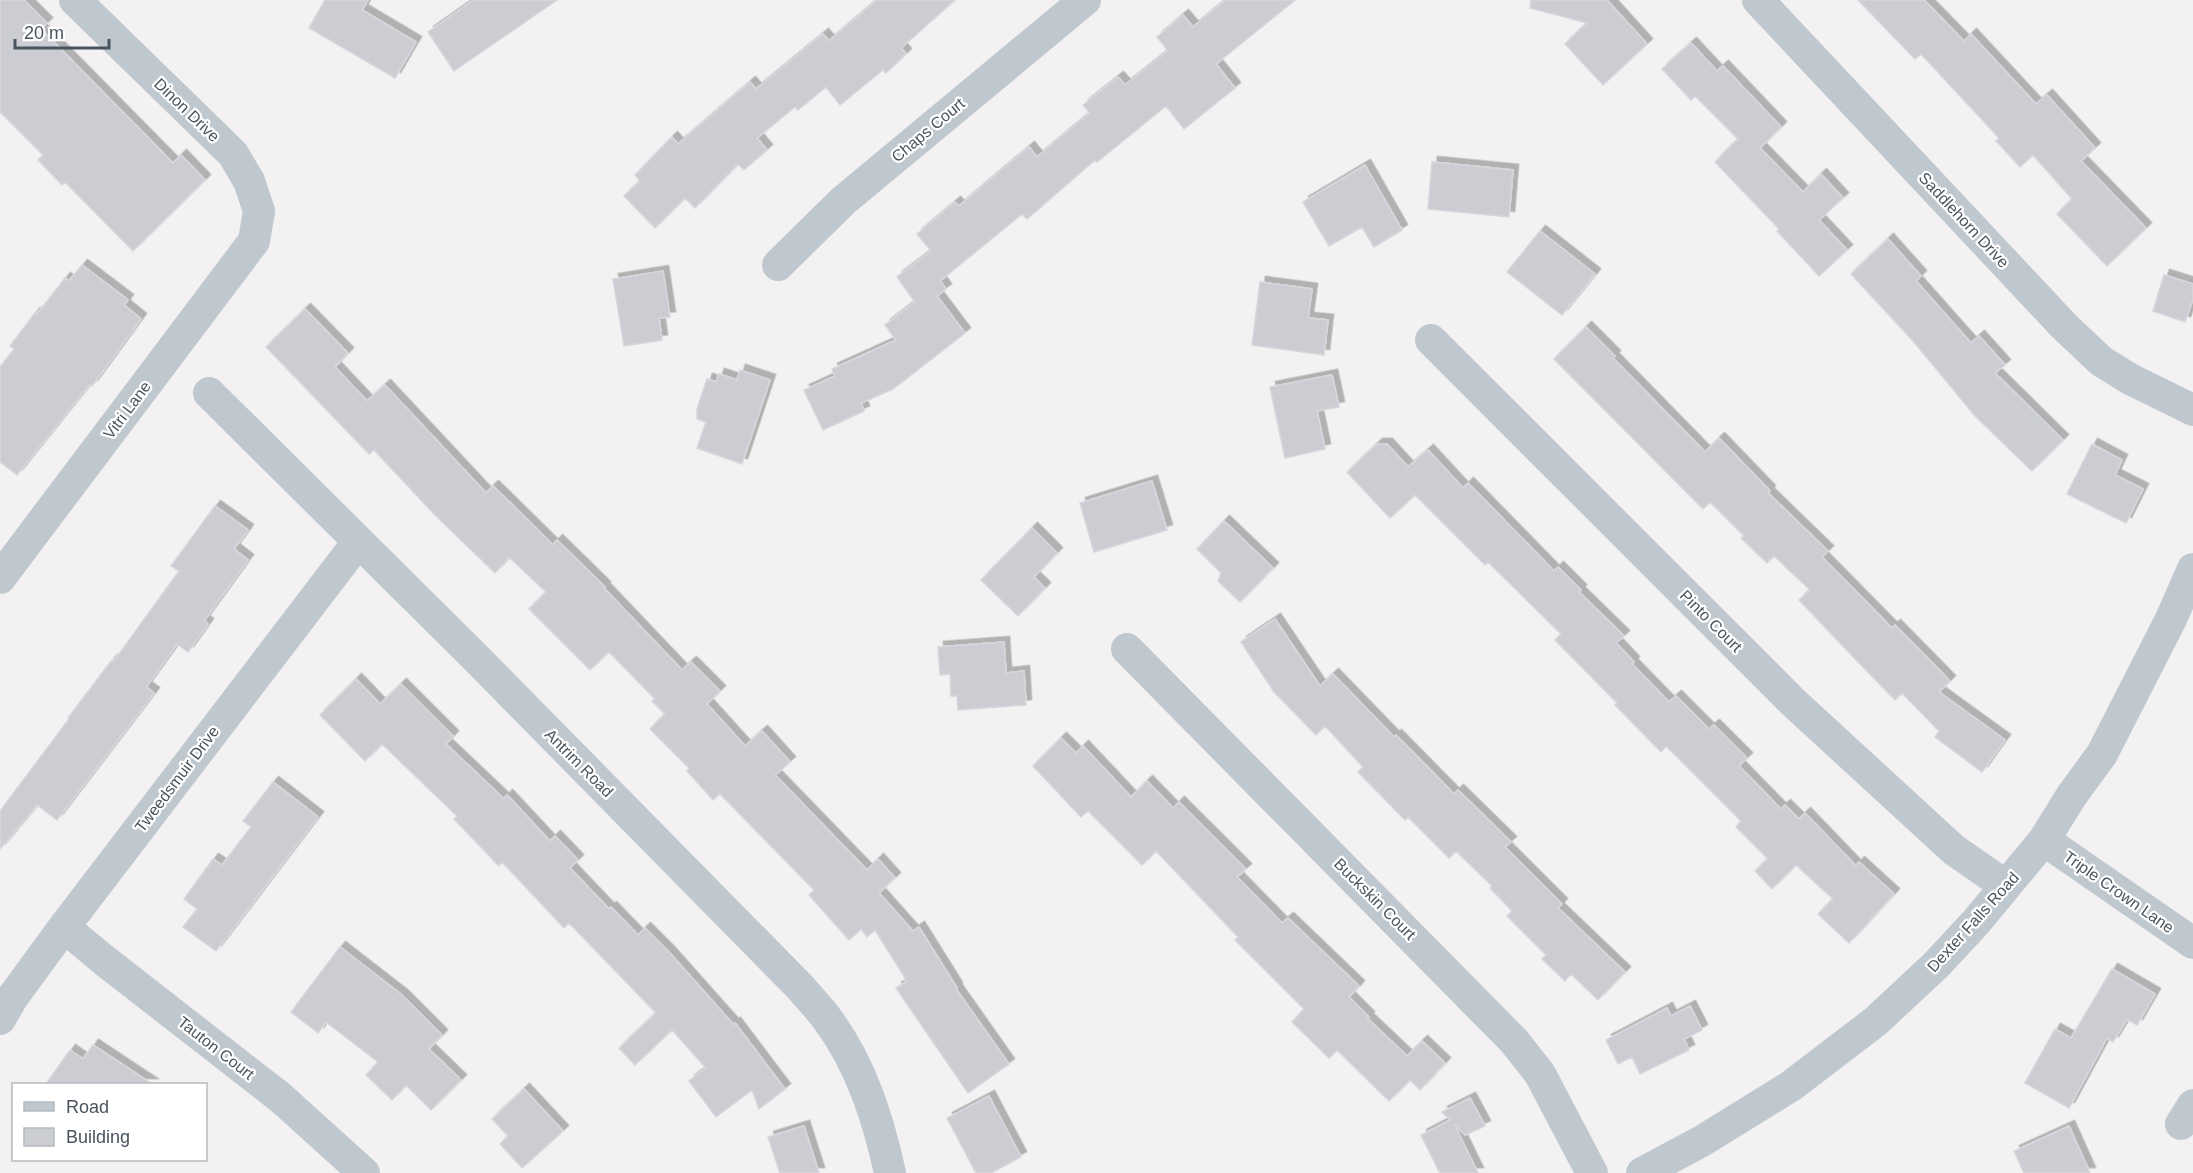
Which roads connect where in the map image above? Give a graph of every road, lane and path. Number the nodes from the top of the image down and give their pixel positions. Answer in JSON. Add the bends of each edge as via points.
{"nodes":[{"id":1,"x":75,"y":0,"type":"edge"},
{"id":2,"x":1085,"y":0,"type":"edge"},
{"id":3,"x":1758,"y":0,"type":"edge"},
{"id":4,"x":254,"y":241,"type":"joint"},
{"id":5,"x":778,"y":265,"type":"dead end"},
{"id":6,"x":1431,"y":340,"type":"dead end"},
{"id":7,"x":209,"y":393,"type":"dead end"},
{"id":8,"x":2193,"y":410,"type":"edge"},
{"id":9,"x":358,"y":542,"type":"junction"},
{"id":10,"x":2193,"y":569,"type":"edge"},
{"id":11,"x":0,"y":578,"type":"edge"},
{"id":12,"x":1127,"y":649,"type":"dead end"},
{"id":13,"x":2044,"y":840,"type":"junction"},
{"id":14,"x":2006,"y":886,"type":"junction"},
{"id":15,"x":64,"y":927,"type":"junction"},
{"id":16,"x":2193,"y":943,"type":"edge"},
{"id":17,"x":0,"y":1019,"type":"edge"},
{"id":18,"x":1655,"y":1170,"type":"edge"},
{"id":19,"x":364,"y":1173,"type":"edge"},
{"id":20,"x":890,"y":1173,"type":"edge"},
{"id":21,"x":1592,"y":1173,"type":"edge"}],
"edges":[{"from":1,"to":4,"type":"street","name":"Dinon Drive","via":[[233,154],[249,181],[259,211]]},
{"from":2,"to":5,"type":"street","name":"Chaps Court","via":[[843,201]]},
{"from":3,"to":8,"type":"street","name":"Saddlehorn Drive","via":[[2101,361]]},
{"from":4,"to":11,"type":"street","name":"Vitri Lane"},
{"from":6,"to":14,"type":"street","name":"Pinto Court","via":[[1794,703],[1954,850]]},
{"from":7,"to":9,"type":"street","name":"Antrim Road"},
{"from":9,"to":15,"type":"street","name":"Tweedsmuir Drive"},
{"from":9,"to":20,"type":"street","name":"Antrim Road","via":[[828,1019],[853,1060],[870,1100]]},
{"from":10,"to":13,"type":"street","name":"Dexter Falls Road","via":[[2102,754]]},
{"from":12,"to":21,"type":"street","name":"Buckskin Court","via":[[1514,1041],[1540,1074]]},
{"from":13,"to":14,"type":"street","name":"Dexter Falls Road"},
{"from":13,"to":16,"type":"street","name":"Triple Crown Lane"},
{"from":14,"to":18,"type":"street","name":"Dexter Falls Road","via":[[1936,965],[1876,1022],[1791,1086]]},
{"from":15,"to":17,"type":"street","name":"Tweedsmuir Drive"},
{"from":15,"to":19,"type":"street","name":"Tauton Court","via":[[281,1098]]}]}
